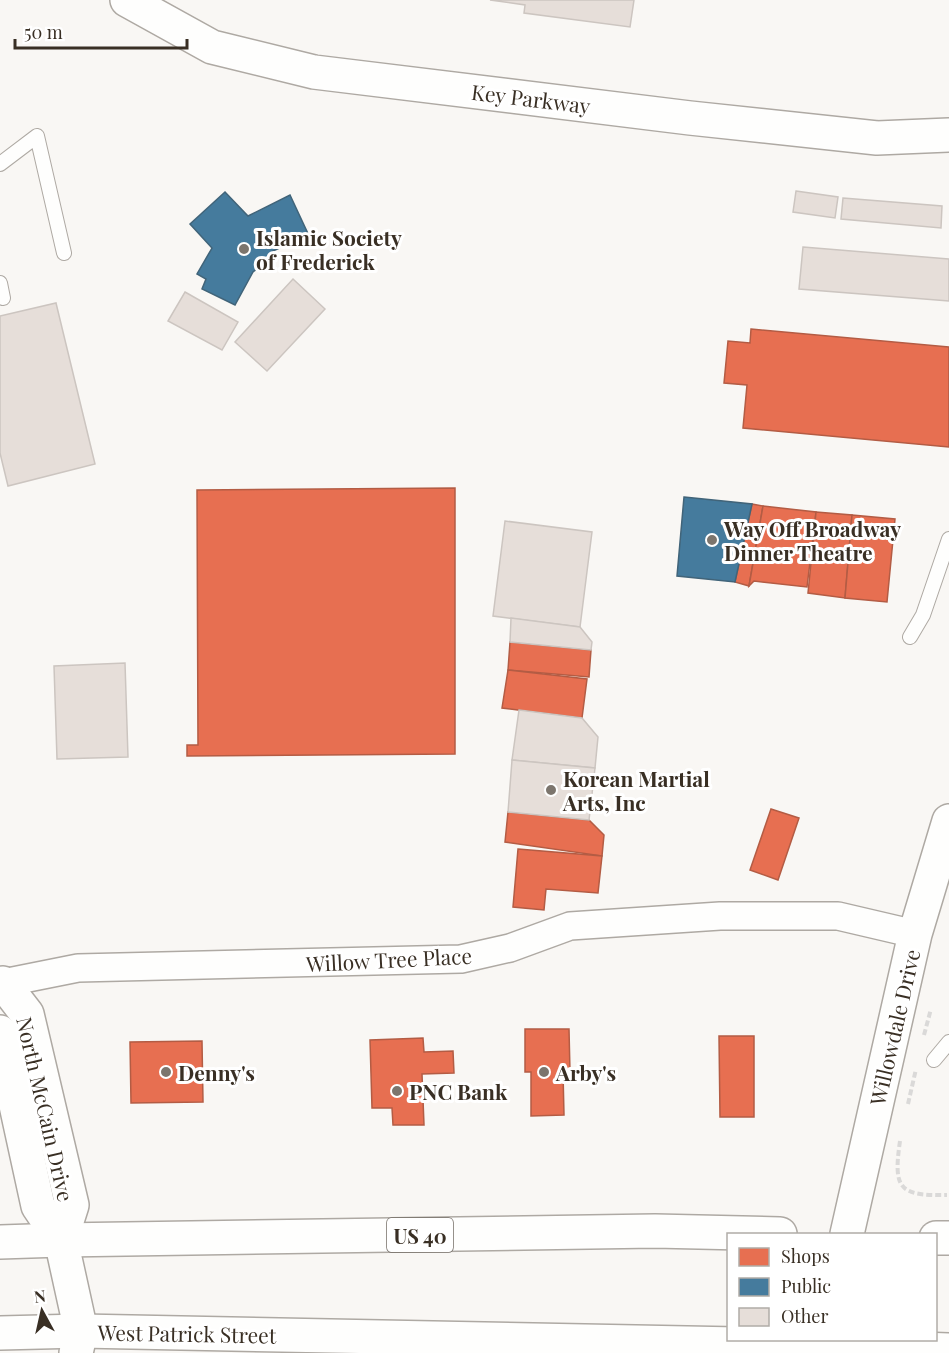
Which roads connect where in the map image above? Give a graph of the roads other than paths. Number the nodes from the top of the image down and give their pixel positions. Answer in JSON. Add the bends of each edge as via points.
{"nodes":[{"id":1,"x":127,"y":0,"type":"edge"},
{"id":2,"x":949,"y":135,"type":"edge"},
{"id":3,"x":0,"y":164,"type":"edge"},
{"id":4,"x":64,"y":253,"type":"dead end"},
{"id":5,"x":0,"y":283,"type":"edge"},
{"id":6,"x":3,"y":298,"type":"dead end"},
{"id":7,"x":949,"y":539,"type":"edge"},
{"id":8,"x":910,"y":637,"type":"dead end"},
{"id":9,"x":949,"y":821,"type":"edge"},
{"id":10,"x":915,"y":934,"type":"junction"},
{"id":11,"x":1,"y":984,"type":"edge"},
{"id":12,"x":0,"y":1032,"type":"edge"},
{"id":13,"x":949,"y":1042,"type":"edge"},
{"id":14,"x":934,"y":1060,"type":"dead end"},
{"id":15,"x":727,"y":1233,"type":"edge"},
{"id":16,"x":847,"y":1233,"type":"edge"},
{"id":17,"x":61,"y":1240,"type":"junction"},
{"id":18,"x":0,"y":1242,"type":"edge"},
{"id":19,"x":0,"y":1333,"type":"edge"},
{"id":20,"x":78,"y":1342,"type":"edge"},
{"id":21,"x":332,"y":1345,"type":"edge"},
{"id":22,"x":474,"y":1346,"type":"edge"},
{"id":23,"x":841,"y":1346,"type":"edge"},
{"id":24,"x":616,"y":1348,"type":"edge"},
{"id":25,"x":732,"y":1348,"type":"edge"},
{"id":26,"x":949,"y":1350,"type":"edge"},
{"id":27,"x":900,"y":1351,"type":"edge"}],
"edges":[{"from":1,"to":2,"type":"street","name":"Key Parkway","via":[[212,47],[314,72],[876,138]]},
{"from":3,"to":4,"type":"lane","via":[[37,136]]},
{"from":5,"to":6,"type":"lane"},
{"from":7,"to":8,"type":"lane","via":[[923,615]]},
{"from":9,"to":10,"type":"street","name":"Willowdale Drive"},
{"from":10,"to":11,"type":"street","name":"Willow Tree Place","via":[[838,916],[720,916],[570,926],[510,948],[461,959],[78,968]]},
{"from":10,"to":16,"type":"street","name":"Willowdale Drive"},
{"from":11,"to":17,"type":"street","name":"North McCain Drive","via":[[27,1014],[72,1205]]},
{"from":12,"to":17,"type":"street","name":"North McCain Drive","via":[[38,1206]]},
{"from":13,"to":14,"type":"lane"},
{"from":15,"to":17,"type":"street","number":"US 40"},
{"from":17,"to":18,"type":"street","number":"US 40"},
{"from":17,"to":20,"type":"street","name":"North McCain Drive"},
{"from":19,"to":20,"type":"street","name":"West Patrick Street"},
{"from":20,"to":21,"type":"street","name":"West Patrick Street"},
{"from":21,"to":22,"type":"street","name":"West Patrick Street"},
{"from":22,"to":24,"type":"street","name":"West Patrick Street"},
{"from":23,"to":25,"type":"street","name":"West Patrick Street"},
{"from":23,"to":27,"type":"street","name":"West Patrick Street"},
{"from":24,"to":25,"type":"street","name":"West Patrick Street"},
{"from":26,"to":27,"type":"street","name":"West Patrick Street"}]}
